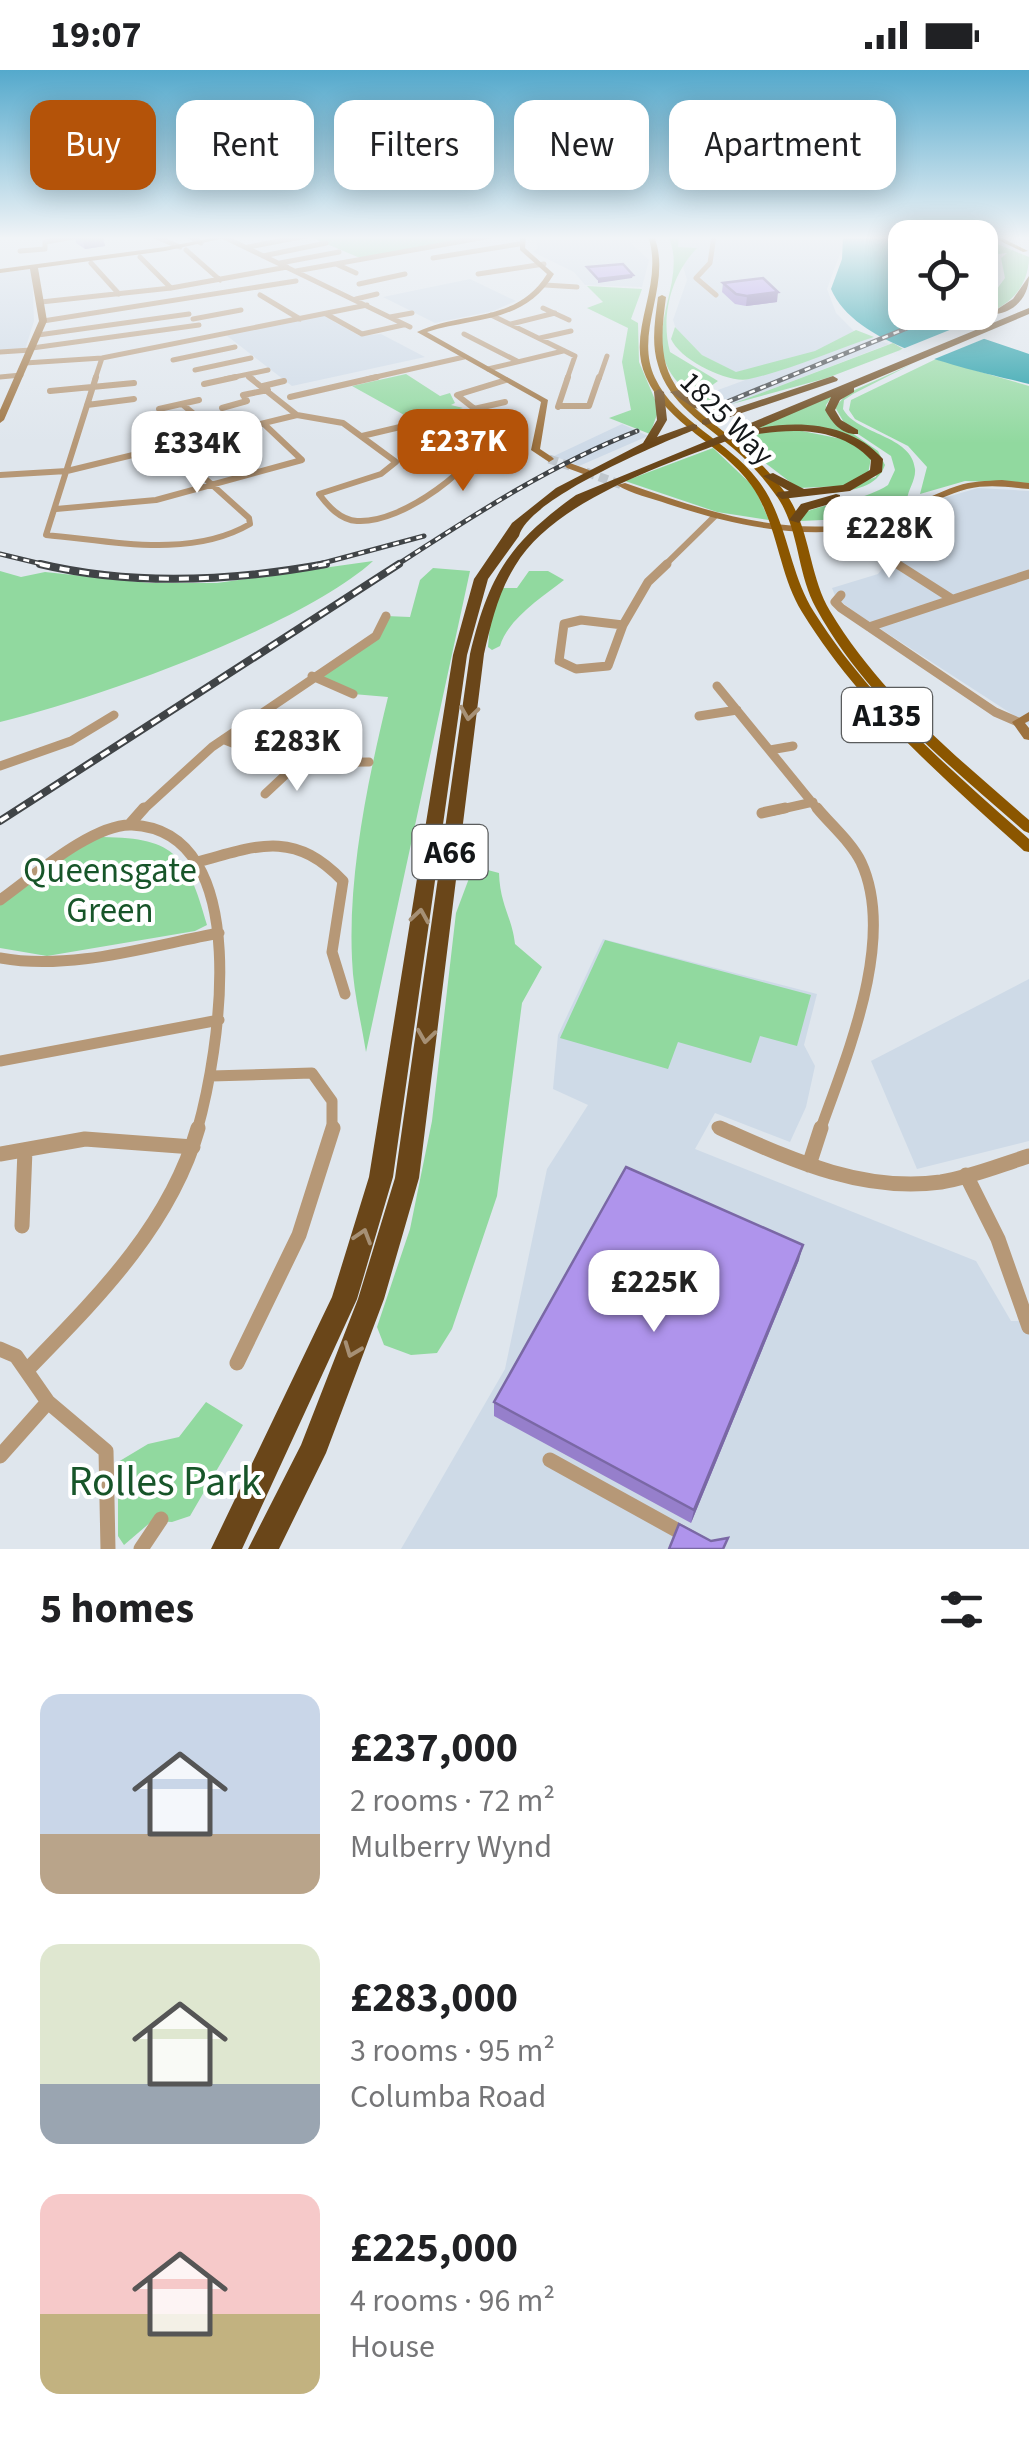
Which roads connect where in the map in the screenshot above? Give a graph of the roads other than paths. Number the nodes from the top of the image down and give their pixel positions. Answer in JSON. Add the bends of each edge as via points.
{"nodes":[{"id":1,"x":41,"y":305,"type":"edge"},
{"id":2,"x":153,"y":305,"type":"edge"},
{"id":3,"x":177,"y":305,"type":"edge"},
{"id":4,"x":278,"y":305,"type":"edge"},
{"id":5,"x":518,"y":305,"type":"edge"},
{"id":6,"x":652,"y":305,"type":"edge"},
{"id":7,"x":662,"y":305,"type":"edge"},
{"id":8,"x":367,"y":306,"type":"joint"},
{"id":9,"x":543,"y":308,"type":"dead end"},
{"id":10,"x":1029,"y":308,"type":"edge"},
{"id":11,"x":241,"y":310,"type":"dead end"},
{"id":12,"x":412,"y":313,"type":"dead end"},
{"id":13,"x":325,"y":314,"type":"junction"},
{"id":14,"x":556,"y":314,"type":"junction"},
{"id":15,"x":492,"y":315,"type":"junction"},
{"id":16,"x":389,"y":317,"type":"junction"},
{"id":17,"x":193,"y":319,"type":"junction"},
{"id":18,"x":300,"y":319,"type":"junction"},
{"id":19,"x":569,"y":320,"type":"dead end"},
{"id":20,"x":998,"y":320,"type":"edge"},
{"id":21,"x":43,"y":321,"type":"junction"},
{"id":22,"x":510,"y":324,"type":"junction"},
{"id":23,"x":969,"y":330,"type":"edge"},
{"id":24,"x":38,"y":334,"type":"junction"},
{"id":25,"x":464,"y":334,"type":"dead end"},
{"id":26,"x":567,"y":334,"type":"dead end"},
{"id":27,"x":540,"y":338,"type":"junction"},
{"id":28,"x":198,"y":339,"type":"junction"},
{"id":29,"x":494,"y":339,"type":"dead end"},
{"id":30,"x":479,"y":342,"type":"junction"},
{"id":31,"x":235,"y":347,"type":"dead end"},
{"id":32,"x":31,"y":349,"type":"junction"},
{"id":33,"x":564,"y":350,"type":"junction"},
{"id":34,"x":215,"y":351,"type":"junction"},
{"id":35,"x":0,"y":352,"type":"edge"},
{"id":36,"x":607,"y":356,"type":"dead end"},
{"id":37,"x":464,"y":357,"type":"junction"},
{"id":38,"x":102,"y":358,"type":"junction"},
{"id":39,"x":251,"y":358,"type":"dead end"},
{"id":40,"x":173,"y":360,"type":"dead end"},
{"id":41,"x":26,"y":362,"type":"junction"},
{"id":42,"x":518,"y":362,"type":"junction"},
{"id":43,"x":890,"y":362,"type":"junction"},
{"id":44,"x":230,"y":363,"type":"junction"},
{"id":45,"x":196,"y":370,"type":"dead end"},
{"id":46,"x":268,"y":370,"type":"dead end"},
{"id":47,"x":488,"y":370,"type":"junction"},
{"id":48,"x":112,"y":372,"type":"dead end"},
{"id":49,"x":247,"y":374,"type":"junction"},
{"id":50,"x":21,"y":375,"type":"junction"},
{"id":51,"x":98,"y":375,"type":"junction"},
{"id":52,"x":0,"y":377,"type":"edge"},
{"id":53,"x":506,"y":380,"type":"junction"},
{"id":54,"x":284,"y":382,"type":"dead end"},
{"id":55,"x":134,"y":383,"type":"dead end"},
{"id":56,"x":204,"y":384,"type":"dead end"},
{"id":57,"x":266,"y":388,"type":"junction"},
{"id":58,"x":92,"y":389,"type":"junction"},
{"id":59,"x":50,"y":390,"type":"dead end"},
{"id":60,"x":659,"y":392,"type":"junction"},
{"id":61,"x":674,"y":392,"type":"junction"},
{"id":62,"x":290,"y":397,"type":"dead end"},
{"id":63,"x":134,"y":399,"type":"dead end"},
{"id":64,"x":198,"y":400,"type":"dead end"},
{"id":65,"x":504,"y":402,"type":"dead end"},
{"id":66,"x":182,"y":404,"type":"junction"},
{"id":67,"x":87,"y":405,"type":"junction"},
{"id":68,"x":222,"y":408,"type":"dead end"},
{"id":69,"x":744,"y":408,"type":"junction"},
{"id":70,"x":159,"y":409,"type":"dead end"},
{"id":71,"x":474,"y":410,"type":"junction"},
{"id":72,"x":297,"y":416,"type":"junction"},
{"id":73,"x":200,"y":419,"type":"junction"},
{"id":74,"x":0,"y":420,"type":"edge"},
{"id":75,"x":81,"y":424,"type":"junction"},
{"id":76,"x":93,"y":424,"type":"dead end"},
{"id":77,"x":264,"y":424,"type":"junction"},
{"id":78,"x":702,"y":427,"type":"junction"},
{"id":79,"x":158,"y":428,"type":"dead end"},
{"id":80,"x":219,"y":435,"type":"junction"},
{"id":81,"x":362,"y":436,"type":"junction"},
{"id":82,"x":433,"y":437,"type":"dead end"},
{"id":83,"x":170,"y":447,"type":"junction"},
{"id":84,"x":636,"y":452,"type":"junction"},
{"id":85,"x":549,"y":458,"type":"dead end"},
{"id":86,"x":666,"y":460,"type":"junction"},
{"id":87,"x":570,"y":466,"type":"tunnel mouth"},
{"id":88,"x":67,"y":470,"type":"junction"},
{"id":89,"x":586,"y":472,"type":"tunnel mouth"},
{"id":90,"x":0,"y":475,"type":"edge"},
{"id":91,"x":769,"y":476,"type":"junction"},
{"id":92,"x":622,"y":485,"type":"tunnel mouth"},
{"id":93,"x":214,"y":486,"type":"junction"},
{"id":94,"x":1029,"y":486,"type":"edge"},
{"id":95,"x":802,"y":492,"type":"junction"},
{"id":96,"x":856,"y":492,"type":"junction"},
{"id":97,"x":764,"y":495,"type":"junction"},
{"id":98,"x":782,"y":495,"type":"junction"},
{"id":99,"x":56,"y":508,"type":"junction"},
{"id":100,"x":715,"y":516,"type":"junction"},
{"id":101,"x":796,"y":526,"type":"junction"},
{"id":102,"x":854,"y":526,"type":"junction"},
{"id":103,"x":506,"y":543,"type":"junction"},
{"id":104,"x":1029,"y":574,"type":"edge"},
{"id":105,"x":841,"y":595,"type":"dead end"},
{"id":106,"x":952,"y":599,"type":"junction"},
{"id":107,"x":386,"y":616,"type":"dead end"},
{"id":108,"x":622,"y":625,"type":"junction"},
{"id":109,"x":869,"y":627,"type":"junction"},
{"id":110,"x":312,"y":676,"type":"junction"},
{"id":111,"x":717,"y":686,"type":"dead end"},
{"id":112,"x":353,"y":694,"type":"dead end"},
{"id":113,"x":736,"y":710,"type":"junction"},
{"id":114,"x":114,"y":715,"type":"dead end"},
{"id":115,"x":700,"y":716,"type":"dead end"},
{"id":116,"x":1024,"y":719,"type":"edge"},
{"id":117,"x":82,"y":720,"type":"dead end"},
{"id":118,"x":95,"y":726,"type":"junction"},
{"id":119,"x":1029,"y":736,"type":"edge"},
{"id":120,"x":225,"y":740,"type":"junction"},
{"id":121,"x":793,"y":746,"type":"dead end"},
{"id":122,"x":770,"y":750,"type":"junction"},
{"id":123,"x":369,"y":762,"type":"dead end"},
{"id":124,"x":297,"y":764,"type":"junction"},
{"id":125,"x":0,"y":766,"type":"edge"},
{"id":126,"x":265,"y":794,"type":"dead end"},
{"id":127,"x":813,"y":802,"type":"junction"},
{"id":128,"x":762,"y":813,"type":"dead end"},
{"id":129,"x":129,"y":825,"type":"junction"},
{"id":130,"x":1029,"y":828,"type":"edge"},
{"id":131,"x":1029,"y":847,"type":"edge"},
{"id":132,"x":198,"y":862,"type":"junction"},
{"id":133,"x":0,"y":900,"type":"edge"},
{"id":134,"x":219,"y":933,"type":"junction"},
{"id":135,"x":0,"y":958,"type":"edge"},
{"id":136,"x":344,"y":994,"type":"dead end"},
{"id":137,"x":218,"y":1020,"type":"junction"},
{"id":138,"x":0,"y":1061,"type":"edge"},
{"id":139,"x":211,"y":1076,"type":"junction"},
{"id":140,"x":717,"y":1128,"type":"dead end"},
{"id":141,"x":193,"y":1147,"type":"junction"},
{"id":142,"x":25,"y":1150,"type":"junction"},
{"id":143,"x":0,"y":1154,"type":"edge"},
{"id":144,"x":1029,"y":1156,"type":"edge"},
{"id":145,"x":809,"y":1166,"type":"junction"},
{"id":146,"x":966,"y":1175,"type":"junction"},
{"id":147,"x":22,"y":1226,"type":"dead end"},
{"id":148,"x":1029,"y":1326,"type":"edge"},
{"id":149,"x":0,"y":1349,"type":"edge"},
{"id":150,"x":237,"y":1363,"type":"dead end"},
{"id":151,"x":28,"y":1370,"type":"junction"},
{"id":152,"x":48,"y":1402,"type":"junction"},
{"id":153,"x":0,"y":1456,"type":"edge"},
{"id":154,"x":550,"y":1460,"type":"dead end"},
{"id":155,"x":161,"y":1519,"type":"dead end"},
{"id":156,"x":108,"y":1549,"type":"edge"},
{"id":157,"x":142,"y":1549,"type":"edge"},
{"id":158,"x":226,"y":1549,"type":"edge"},
{"id":159,"x":263,"y":1549,"type":"edge"},
{"id":160,"x":710,"y":1549,"type":"edge"}],
"edges":[{"from":1,"to":21,"type":"street"},
{"from":2,"to":21,"type":"street"},
{"from":3,"to":17,"type":"street"},
{"from":4,"to":18,"type":"street"},
{"from":5,"to":15,"type":"street"},
{"from":6,"to":60,"type":"main road","name":"1825 Way","number":"A135","via":[[643,350]]},
{"from":7,"to":61,"type":"main road","name":"1825 Way","number":"A135","via":[[654,345]]},
{"from":8,"to":13,"type":"street"},
{"from":8,"to":16,"type":"street"},
{"from":9,"to":14,"type":"street"},
{"from":10,"to":20,"type":"highway","number":"A66"},
{"from":11,"to":17,"type":"street"},
{"from":12,"to":16,"type":"street"},
{"from":13,"to":16,"type":"street","via":[[362,334],[407,326]]},
{"from":13,"to":18,"type":"street"},
{"from":14,"to":19,"type":"street"},
{"from":14,"to":22,"type":"street"},
{"from":15,"to":22,"type":"street"},
{"from":15,"to":37,"type":"street","via":[[421,332]]},
{"from":17,"to":24,"type":"street"},
{"from":17,"to":32,"type":"street"},
{"from":18,"to":28,"type":"street"},
{"from":21,"to":24,"type":"street"},
{"from":22,"to":27,"type":"street"},
{"from":23,"to":43,"type":"highway","number":"A66"},
{"from":24,"to":32,"type":"street"},
{"from":25,"to":30,"type":"street"},
{"from":26,"to":27,"type":"street"},
{"from":27,"to":33,"type":"street"},
{"from":28,"to":34,"type":"street"},
{"from":28,"to":38,"type":"street"},
{"from":29,"to":30,"type":"street"},
{"from":30,"to":42,"type":"street"},
{"from":31,"to":34,"type":"street"},
{"from":32,"to":35,"type":"street"},
{"from":32,"to":41,"type":"street"},
{"from":33,"to":36,"type":"street","via":[[577,360],[558,406],[590,406]]},
{"from":33,"to":42,"type":"street"},
{"from":34,"to":40,"type":"street"},
{"from":34,"to":44,"type":"street"},
{"from":37,"to":47,"type":"street"},
{"from":37,"to":62,"type":"street"},
{"from":38,"to":41,"type":"street"},
{"from":38,"to":51,"type":"street"},
{"from":39,"to":44,"type":"street"},
{"from":41,"to":50,"type":"street"},
{"from":42,"to":47,"type":"street"},
{"from":43,"to":69,"type":"highway","number":"A66"},
{"from":43,"to":86,"type":"highway","number":"A66"},
{"from":43,"to":96,"type":"highway","via":[[830,406],[837,422],[876,444],[891,462],[883,481]]},
{"from":43,"to":103,"type":"highway","number":"A66","via":[[570,494]]},
{"from":44,"to":45,"type":"street"},
{"from":46,"to":49,"type":"street"},
{"from":47,"to":53,"type":"street"},
{"from":48,"to":51,"type":"street"},
{"from":49,"to":56,"type":"street"},
{"from":49,"to":57,"type":"street"},
{"from":50,"to":52,"type":"street"},
{"from":50,"to":74,"type":"street"},
{"from":51,"to":58,"type":"street"},
{"from":53,"to":71,"type":"street","via":[[457,395]]},
{"from":53,"to":85,"type":"street","via":[[544,402],[534,450]]},
{"from":54,"to":57,"type":"street"},
{"from":55,"to":58,"type":"street"},
{"from":57,"to":68,"type":"street"},
{"from":57,"to":72,"type":"street"},
{"from":58,"to":59,"type":"street"},
{"from":58,"to":67,"type":"street"},
{"from":60,"to":78,"type":"main road","name":"1825 Way","number":"A135"},
{"from":60,"to":84,"type":"highway","via":[[658,428]]},
{"from":61,"to":69,"type":"highway","number":"A66","via":[[708,408]]},
{"from":61,"to":78,"type":"main road","name":"1825 Way","number":"A135"},
{"from":63,"to":67,"type":"street"},
{"from":64,"to":66,"type":"street"},
{"from":65,"to":71,"type":"street"},
{"from":66,"to":70,"type":"street"},
{"from":66,"to":73,"type":"street"},
{"from":67,"to":75,"type":"street"},
{"from":69,"to":78,"type":"highway","number":"A66"},
{"from":71,"to":81,"type":"street","via":[[496,428],[470,467],[380,516],[356,520],[319,494],[396,465]]},
{"from":72,"to":77,"type":"street"},
{"from":72,"to":81,"type":"street","via":[[336,420]]},
{"from":73,"to":79,"type":"street"},
{"from":73,"to":80,"type":"street"},
{"from":75,"to":76,"type":"street"},
{"from":75,"to":88,"type":"street"},
{"from":77,"to":80,"type":"street"},
{"from":77,"to":93,"type":"street","via":[[302,460]]},
{"from":78,"to":84,"type":"highway","number":"A66"},
{"from":78,"to":91,"type":"main road","name":"1825 Way","number":"A135"},
{"from":78,"to":97,"type":"main road","name":"1825 Way","number":"A135"},
{"from":80,"to":83,"type":"street"},
{"from":81,"to":82,"type":"street","via":[[412,424]]},
{"from":83,"to":88,"type":"street"},
{"from":83,"to":93,"type":"street"},
{"from":84,"to":103,"type":"highway","number":"A66","via":[[530,514]]},
{"from":86,"to":95,"type":"highway","number":"A66","via":[[784,428],[843,436],[877,459],[876,472],[862,483]]},
{"from":86,"to":159,"type":"highway","number":"A66","one_way":true,"via":[[580,498],[545,522],[517,548],[488,598],[407,1178],[319,1436]]},
{"from":87,"to":89,"type":"street"},
{"from":88,"to":90,"type":"street"},
{"from":88,"to":99,"type":"street"},
{"from":91,"to":95,"type":"highway","number":"A135"},
{"from":91,"to":98,"type":"main road","name":"1825 Way","number":"A135"},
{"from":92,"to":100,"type":"street"},
{"from":93,"to":99,"type":"street","via":[[123,505]]},
{"from":93,"to":99,"type":"street","via":[[249,518],[242,530],[200,541],[46,535]]},
{"from":94,"to":102,"type":"street","via":[[961,485],[890,518]]},
{"from":95,"to":98,"type":"highway","number":"A66"},
{"from":96,"to":98,"type":"highway"},
{"from":96,"to":101,"type":"highway","via":[[805,507]]},
{"from":97,"to":98,"type":"main road"},
{"from":97,"to":131,"type":"main road","name":"1825 Way","number":"A135","via":[[797,594],[849,673]]},
{"from":98,"to":101,"type":"main road","name":"1825 Way","number":"A135"},
{"from":100,"to":102,"type":"street"},
{"from":100,"to":108,"type":"street","via":[[648,582]]},
{"from":101,"to":130,"type":"main road","name":"1825 Way","number":"A135","via":[[808,576],[848,650],[903,714]]},
{"from":102,"to":106,"type":"street","via":[[896,564]]},
{"from":158,"to":103,"type":"highway","number":"A66","one_way":true,"via":[[344,1299],[381,1177],[460,655],[482,579]]},
{"from":104,"to":106,"type":"street"},
{"from":105,"to":109,"type":"street","via":[[835,602]]},
{"from":106,"to":109,"type":"street"},
{"from":107,"to":110,"type":"street","via":[[376,636]]},
{"from":108,"to":108,"type":"street","via":[[608,666],[583,670],[559,661],[564,624]]},
{"from":109,"to":116,"type":"street","via":[[995,712]]},
{"from":110,"to":112,"type":"street"},
{"from":110,"to":120,"type":"street"},
{"from":111,"to":113,"type":"street"},
{"from":113,"to":115,"type":"street"},
{"from":113,"to":122,"type":"street"},
{"from":114,"to":118,"type":"street"},
{"from":116,"to":119,"type":"street"},
{"from":117,"to":118,"type":"street"},
{"from":118,"to":125,"type":"street"},
{"from":120,"to":124,"type":"street"},
{"from":120,"to":129,"type":"street","via":[[145,804]]},
{"from":121,"to":122,"type":"street"},
{"from":122,"to":127,"type":"street"},
{"from":123,"to":124,"type":"street"},
{"from":124,"to":126,"type":"street"},
{"from":127,"to":128,"type":"street"},
{"from":127,"to":145,"type":"street","via":[[860,860],[872,886],[874,932],[870,970]]},
{"from":129,"to":132,"type":"street","via":[[156,828],[192,850]]},
{"from":129,"to":133,"type":"street","via":[[96,837]]},
{"from":132,"to":134,"type":"street"},
{"from":132,"to":136,"type":"street","via":[[236,850],[307,850],[326,864],[343,881],[330,968]]},
{"from":134,"to":135,"type":"street","via":[[64,961]]},
{"from":134,"to":137,"type":"street"},
{"from":137,"to":138,"type":"street"},
{"from":137,"to":139,"type":"street"},
{"from":139,"to":141,"type":"street"},
{"from":139,"to":150,"type":"street","via":[[312,1073],[333,1104],[333,1142],[265,1316]]},
{"from":140,"to":145,"type":"street"},
{"from":141,"to":142,"type":"street","via":[[84,1139]]},
{"from":141,"to":151,"type":"street","via":[[156,1226]]},
{"from":142,"to":143,"type":"street"},
{"from":142,"to":147,"type":"street"},
{"from":144,"to":146,"type":"street"},
{"from":145,"to":146,"type":"street","via":[[874,1183]]},
{"from":146,"to":148,"type":"street"},
{"from":149,"to":151,"type":"street"},
{"from":151,"to":152,"type":"street"},
{"from":152,"to":153,"type":"street"},
{"from":152,"to":156,"type":"street","via":[[106,1451]]},
{"from":154,"to":160,"type":"street"},
{"from":155,"to":157,"type":"street"}]}
